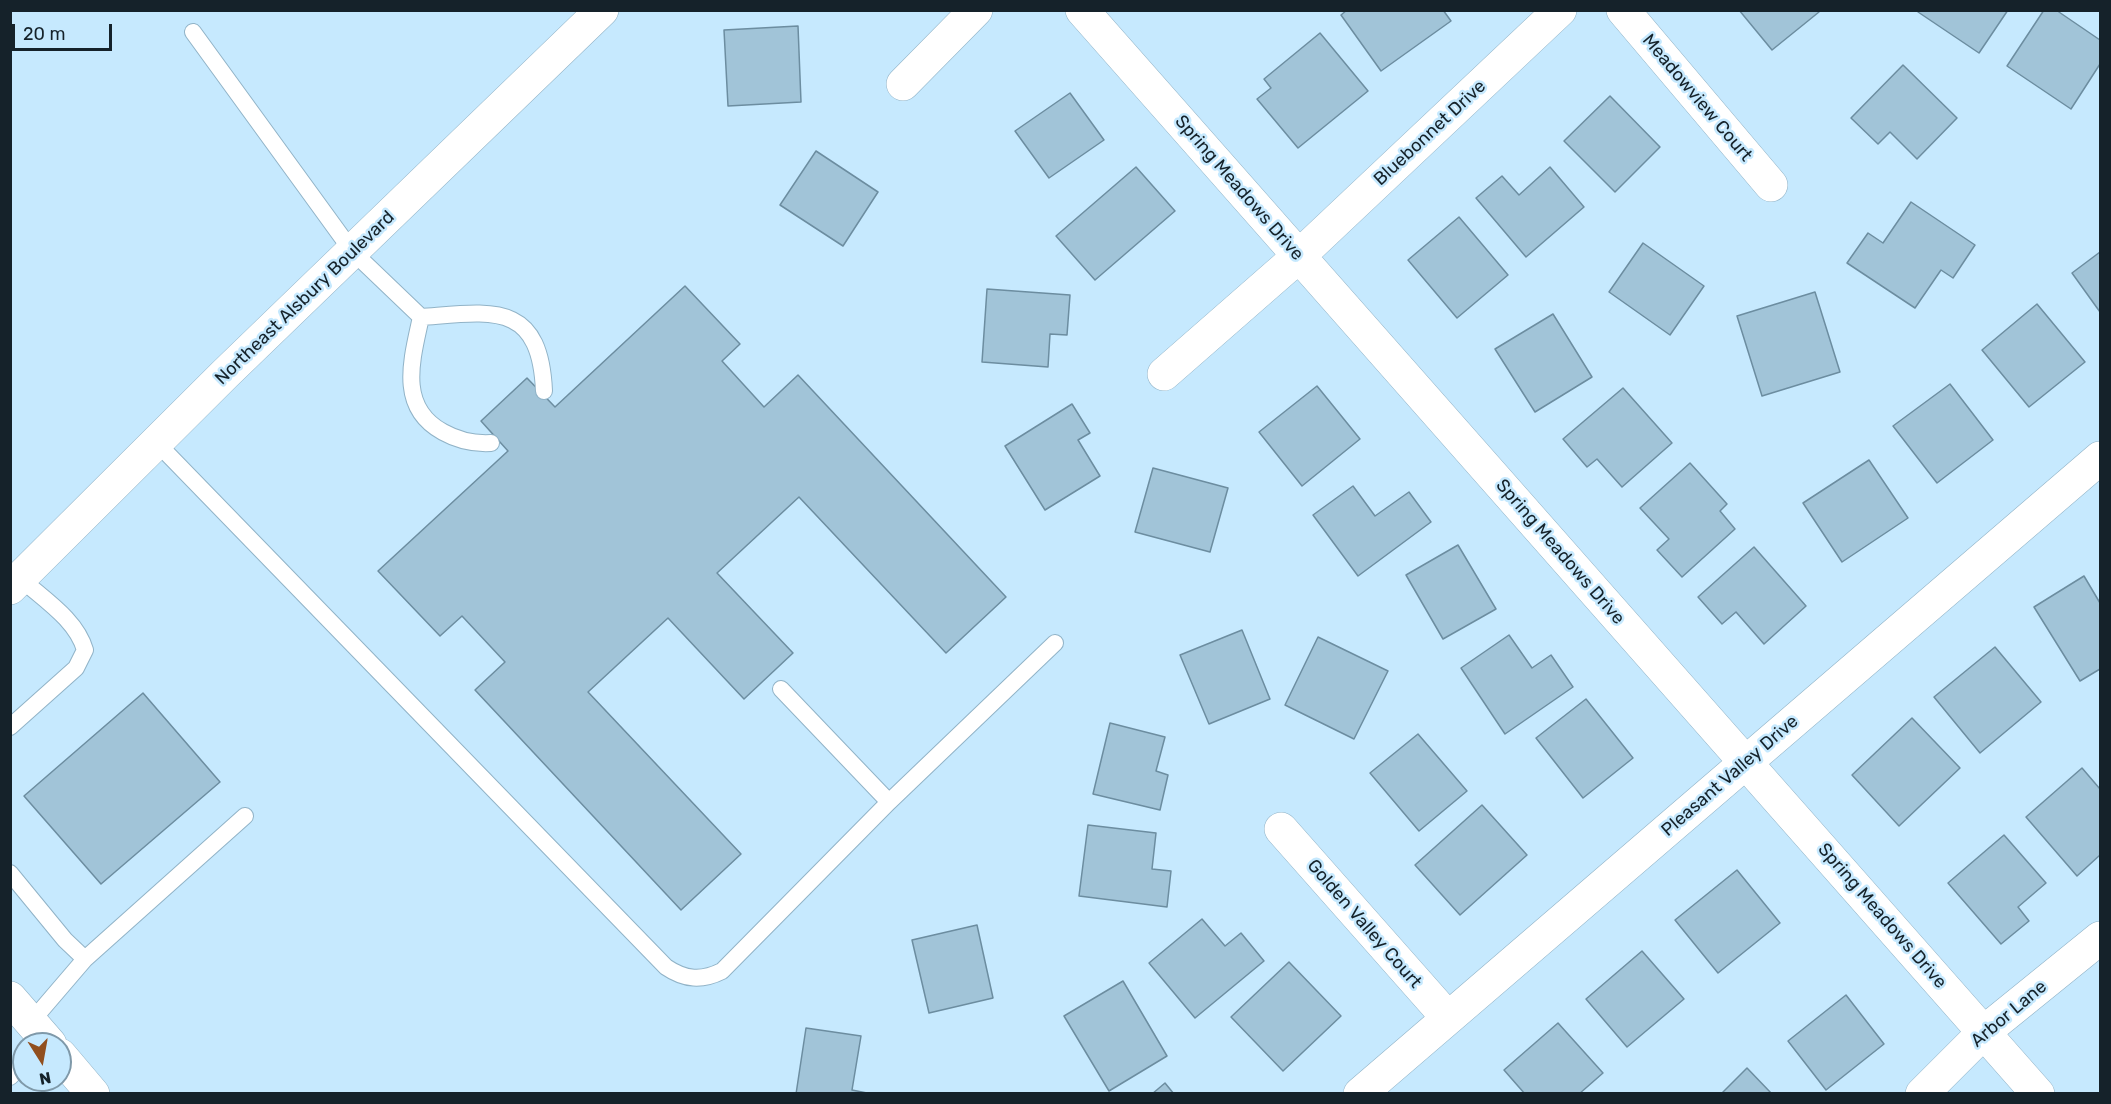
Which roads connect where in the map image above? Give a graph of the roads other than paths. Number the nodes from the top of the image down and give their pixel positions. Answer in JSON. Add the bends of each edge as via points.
{"nodes":[{"id":1,"x":602,"y":10,"type":"edge"},
{"id":2,"x":976,"y":10,"type":"edge"},
{"id":3,"x":1082,"y":10,"type":"edge"},
{"id":4,"x":1560,"y":10,"type":"edge"},
{"id":5,"x":1623,"y":10,"type":"edge"},
{"id":6,"x":193,"y":32,"type":"dead end"},
{"id":7,"x":903,"y":84,"type":"dead end"},
{"id":8,"x":1772,"y":185,"type":"dead end"},
{"id":9,"x":352,"y":252,"type":"junction"},
{"id":10,"x":1299,"y":256,"type":"junction"},
{"id":11,"x":421,"y":316,"type":"junction"},
{"id":12,"x":1164,"y":374,"type":"dead end"},
{"id":13,"x":544,"y":391,"type":"dead end"},
{"id":14,"x":157,"y":443,"type":"junction"},
{"id":15,"x":491,"y":443,"type":"dead end"},
{"id":16,"x":2100,"y":458,"type":"edge"},
{"id":17,"x":15,"y":583,"type":"edge"},
{"id":18,"x":1055,"y":643,"type":"dead end"},
{"id":19,"x":780,"y":689,"type":"dead end"},
{"id":20,"x":10,"y":727,"type":"edge"},
{"id":21,"x":1746,"y":762,"type":"junction"},
{"id":22,"x":889,"y":802,"type":"junction"},
{"id":23,"x":245,"y":816,"type":"dead end"},
{"id":24,"x":1281,"y":829,"type":"dead end"},
{"id":25,"x":10,"y":873,"type":"edge"},
{"id":26,"x":2100,"y":939,"type":"edge"},
{"id":27,"x":85,"y":958,"type":"junction"},
{"id":28,"x":1448,"y":1018,"type":"junction"},
{"id":29,"x":41,"y":1032,"type":"edge"},
{"id":30,"x":1984,"y":1032,"type":"junction"},
{"id":31,"x":72,"y":1070,"type":"edge"},
{"id":32,"x":93,"y":1094,"type":"edge"},
{"id":33,"x":1360,"y":1094,"type":"edge"},
{"id":34,"x":1922,"y":1094,"type":"edge"},
{"id":35,"x":2038,"y":1094,"type":"edge"}],
"edges":[{"from":1,"to":9,"type":"street","name":"Northeast Alsbury Boulevard"},
{"from":2,"to":7,"type":"street"},
{"from":3,"to":10,"type":"street","name":"Spring Meadows Drive"},
{"from":4,"to":10,"type":"street","name":"Bluebonnet Drive"},
{"from":5,"to":8,"type":"street","name":"Meadowview Court"},
{"from":6,"to":9,"type":"lane"},
{"from":9,"to":11,"type":"lane"},
{"from":9,"to":14,"type":"street","name":"Northeast Alsbury Boulevard"},
{"from":10,"to":12,"type":"street","name":"Bluebonnet Drive"},
{"from":10,"to":21,"type":"street","name":"Spring Meadows Drive"},
{"from":11,"to":13,"type":"lane","via":[[508,315],[520,323],[538,350]]},
{"from":11,"to":15,"type":"lane","via":[[411,384],[421,416],[454,439]]},
{"from":14,"to":17,"type":"street","name":"Northeast Alsbury Boulevard"},
{"from":14,"to":22,"type":"lane","via":[[666,967],[679,975],[708,978],[722,971]]},
{"from":16,"to":21,"type":"street","name":"Pleasant Valley Drive"},
{"from":17,"to":20,"type":"lane","via":[[74,627],[86,650],[76,668]]},
{"from":18,"to":22,"type":"lane"},
{"from":19,"to":22,"type":"lane"},
{"from":21,"to":28,"type":"street","name":"Pleasant Valley Drive"},
{"from":21,"to":30,"type":"street","name":"Spring Meadows Drive"},
{"from":23,"to":27,"type":"lane"},
{"from":24,"to":28,"type":"street","name":"Golden Valley Court"},
{"from":25,"to":27,"type":"lane","via":[[65,940]]},
{"from":26,"to":30,"type":"street","name":"Arbor Lane"},
{"from":27,"to":29,"type":"lane"},
{"from":28,"to":33,"type":"street","name":"Pleasant Valley Drive"},
{"from":30,"to":34,"type":"street","name":"Arbor Lane"},
{"from":30,"to":35,"type":"street","name":"Spring Meadows Drive"},
{"from":31,"to":32,"type":"street"}]}
